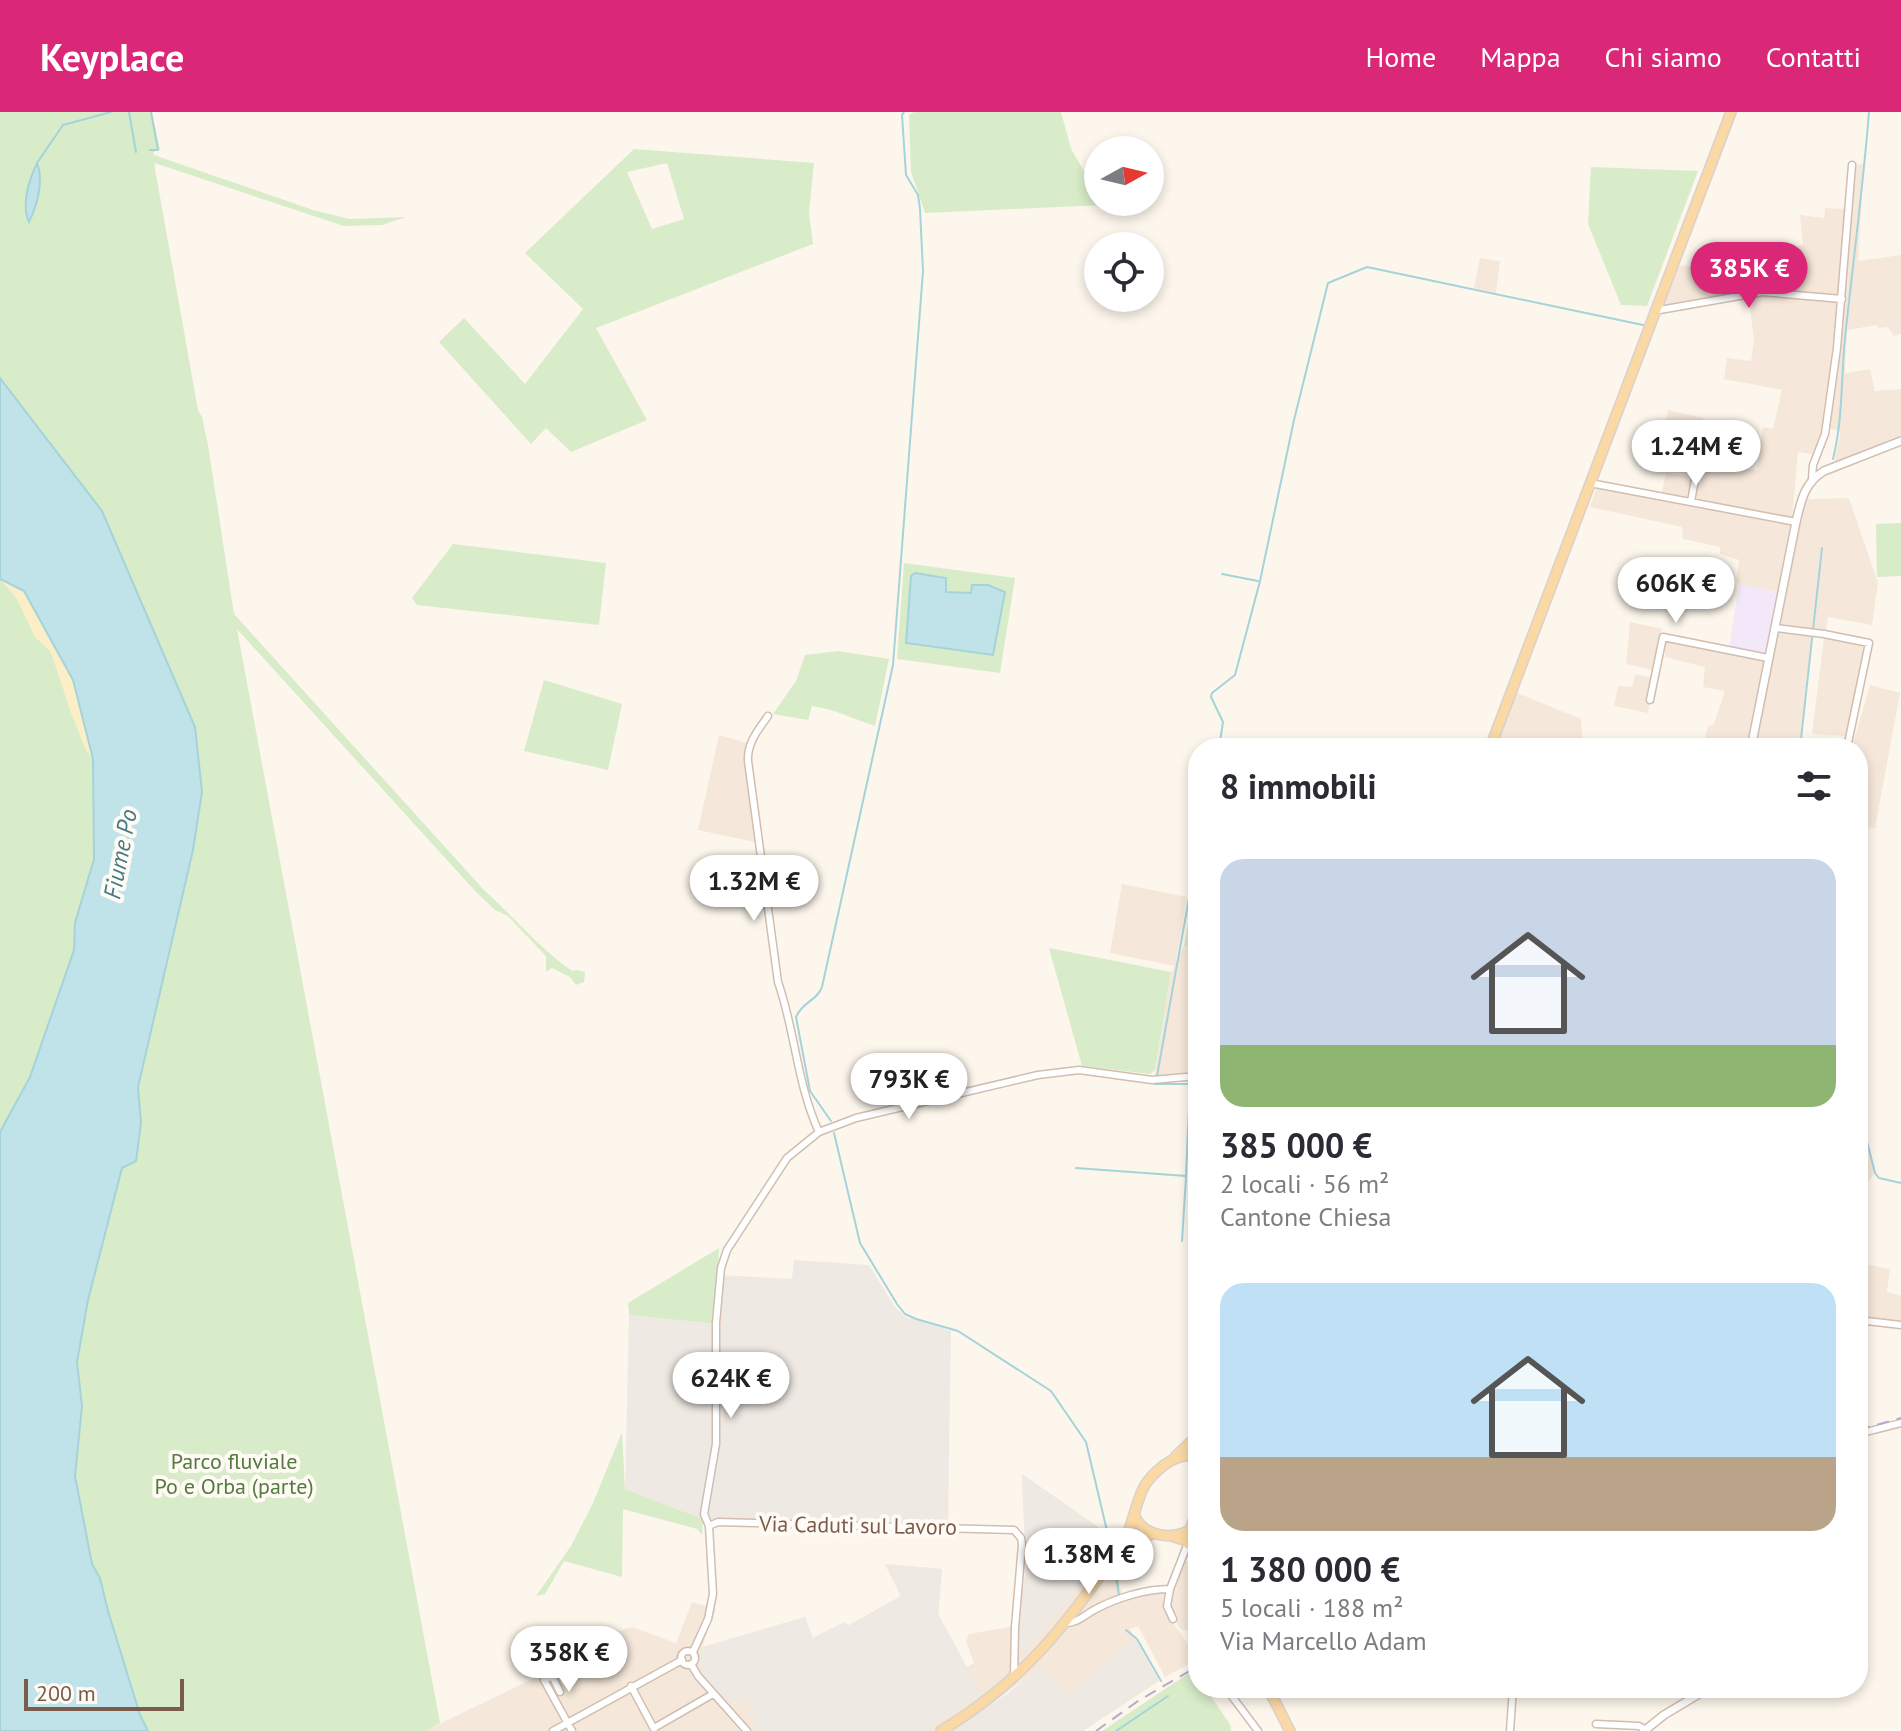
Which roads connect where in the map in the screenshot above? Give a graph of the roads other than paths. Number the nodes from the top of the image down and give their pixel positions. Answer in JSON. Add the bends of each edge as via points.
{"nodes":[{"id":1,"x":1731,"y":112,"type":"edge"},
{"id":2,"x":1852,"y":165,"type":"dead end"},
{"id":3,"x":1842,"y":299,"type":"junction"},
{"id":4,"x":1654,"y":311,"type":"junction"},
{"id":5,"x":1704,"y":426,"type":"dead end"},
{"id":6,"x":1901,"y":441,"type":"edge"},
{"id":7,"x":1812,"y":479,"type":"junction"},
{"id":8,"x":1590,"y":483,"type":"junction"},
{"id":9,"x":1691,"y":502,"type":"junction"},
{"id":10,"x":1796,"y":522,"type":"junction"},
{"id":11,"x":1776,"y":628,"type":"junction"},
{"id":12,"x":1768,"y":658,"type":"junction"},
{"id":13,"x":1650,"y":700,"type":"dead end"},
{"id":14,"x":768,"y":716,"type":"dead end"},
{"id":15,"x":1494,"y":738,"type":"edge"},
{"id":16,"x":1753,"y":738,"type":"edge"},
{"id":17,"x":1849,"y":738,"type":"edge"},
{"id":18,"x":1188,"y":1077,"type":"edge"},
{"id":19,"x":819,"y":1132,"type":"junction"},
{"id":20,"x":1868,"y":1321,"type":"edge"},
{"id":21,"x":1901,"y":1325,"type":"edge"},
{"id":22,"x":1901,"y":1423,"type":"edge"},
{"id":23,"x":1868,"y":1431,"type":"edge"},
{"id":24,"x":1188,"y":1445,"type":"edge"},
{"id":25,"x":1188,"y":1456,"type":"edge"},
{"id":26,"x":1172,"y":1461,"type":"junction"},
{"id":27,"x":1135,"y":1516,"type":"junction"},
{"id":28,"x":709,"y":1526,"type":"junction"},
{"id":29,"x":1188,"y":1530,"type":"edge"},
{"id":30,"x":1156,"y":1533,"type":"junction"},
{"id":31,"x":1171,"y":1536,"type":"junction"},
{"id":32,"x":1188,"y":1542,"type":"edge"},
{"id":33,"x":1116,"y":1554,"type":"junction"},
{"id":34,"x":1188,"y":1557,"type":"edge"},
{"id":35,"x":1170,"y":1589,"type":"junction"},
{"id":36,"x":1173,"y":1619,"type":"dead end"},
{"id":37,"x":1065,"y":1623,"type":"junction"},
{"id":38,"x":693,"y":1652,"type":"junction"},
{"id":39,"x":1014,"y":1653,"type":"junction"},
{"id":40,"x":682,"y":1660,"type":"junction"},
{"id":41,"x":691,"y":1664,"type":"junction"},
{"id":42,"x":1023,"y":1670,"type":"junction"},
{"id":43,"x":1015,"y":1678,"type":"junction"},
{"id":44,"x":631,"y":1686,"type":"junction"},
{"id":45,"x":560,"y":1692,"type":"dead end"},
{"id":46,"x":713,"y":1694,"type":"junction"},
{"id":47,"x":1233,"y":1698,"type":"edge"},
{"id":48,"x":1273,"y":1698,"type":"edge"},
{"id":49,"x":1512,"y":1698,"type":"edge"},
{"id":50,"x":1692,"y":1698,"type":"edge"},
{"id":51,"x":568,"y":1723,"type":"junction"},
{"id":52,"x":1596,"y":1724,"type":"dead end"},
{"id":53,"x":654,"y":1729,"type":"edge"},
{"id":54,"x":1645,"y":1730,"type":"edge"},
{"id":55,"x":553,"y":1731,"type":"edge"},
{"id":56,"x":572,"y":1731,"type":"edge"},
{"id":57,"x":747,"y":1731,"type":"edge"},
{"id":58,"x":941,"y":1731,"type":"edge"},
{"id":59,"x":1258,"y":1731,"type":"edge"},
{"id":60,"x":1290,"y":1731,"type":"edge"},
{"id":61,"x":1510,"y":1731,"type":"edge"}],
"edges":[{"from":1,"to":4,"type":"main road"},
{"from":2,"to":3,"type":"street"},
{"from":3,"to":4,"type":"street","via":[[1762,292]]},
{"from":3,"to":7,"type":"street","via":[[1825,434]]},
{"from":4,"to":8,"type":"main road"},
{"from":5,"to":9,"type":"street"},
{"from":6,"to":7,"type":"street"},
{"from":7,"to":10,"type":"street"},
{"from":8,"to":9,"type":"street"},
{"from":8,"to":15,"type":"main road"},
{"from":9,"to":10,"type":"street"},
{"from":10,"to":11,"type":"street"},
{"from":11,"to":12,"type":"street"},
{"from":11,"to":17,"type":"street","via":[[1869,643]]},
{"from":12,"to":13,"type":"street","via":[[1663,637]]},
{"from":12,"to":16,"type":"street"},
{"from":14,"to":19,"type":"street","via":[[751,740],[748,761],[778,982]]},
{"from":18,"to":19,"type":"street","via":[[1152,1080],[1079,1070],[1038,1075],[856,1118]]},
{"from":19,"to":28,"type":"street","via":[[787,1158],[727,1250],[721,1268],[716,1444],[704,1514]]},
{"from":20,"to":21,"type":"street"},
{"from":22,"to":23,"type":"street"},
{"from":24,"to":26,"type":"main road"},
{"from":25,"to":26,"type":"main road"},
{"from":26,"to":27,"type":"main road","via":[[1145,1485]]},
{"from":27,"to":30,"type":"main road","via":[[1143,1528]]},
{"from":27,"to":33,"type":"main road"},
{"from":28,"to":38,"type":"street","via":[[712,1603]]},
{"from":28,"to":39,"type":"street","name":"Via Caduti sul Lavoro","via":[[718,1522],[1014,1530],[1022,1545]]},
{"from":29,"to":31,"type":"main road"},
{"from":30,"to":31,"type":"main road"},
{"from":30,"to":33,"type":"main road"},
{"from":31,"to":32,"type":"main road"},
{"from":33,"to":37,"type":"main road"},
{"from":34,"to":35,"type":"street"},
{"from":35,"to":36,"type":"street","via":[[1167,1606]]},
{"from":35,"to":37,"type":"street","via":[[1120,1599]]},
{"from":37,"to":42,"type":"main road"},
{"from":38,"to":40,"type":"street","via":[[684,1652]]},
{"from":38,"to":41,"type":"street"},
{"from":39,"to":42,"type":"street"},
{"from":39,"to":43,"type":"street","name":"Via Caduti sul Lavoro"},
{"from":40,"to":41,"type":"street"},
{"from":40,"to":44,"type":"street"},
{"from":41,"to":46,"type":"street"},
{"from":42,"to":43,"type":"main road"},
{"from":43,"to":58,"type":"main road"},
{"from":44,"to":51,"type":"street"},
{"from":44,"to":53,"type":"street"},
{"from":45,"to":51,"type":"street","via":[[552,1676],[544,1680]]},
{"from":46,"to":53,"type":"street"},
{"from":46,"to":57,"type":"street"},
{"from":47,"to":59,"type":"street"},
{"from":48,"to":60,"type":"main road"},
{"from":49,"to":61,"type":"street"},
{"from":50,"to":54,"type":"street"},
{"from":51,"to":55,"type":"street"},
{"from":51,"to":56,"type":"street"},
{"from":52,"to":54,"type":"street"}]}
